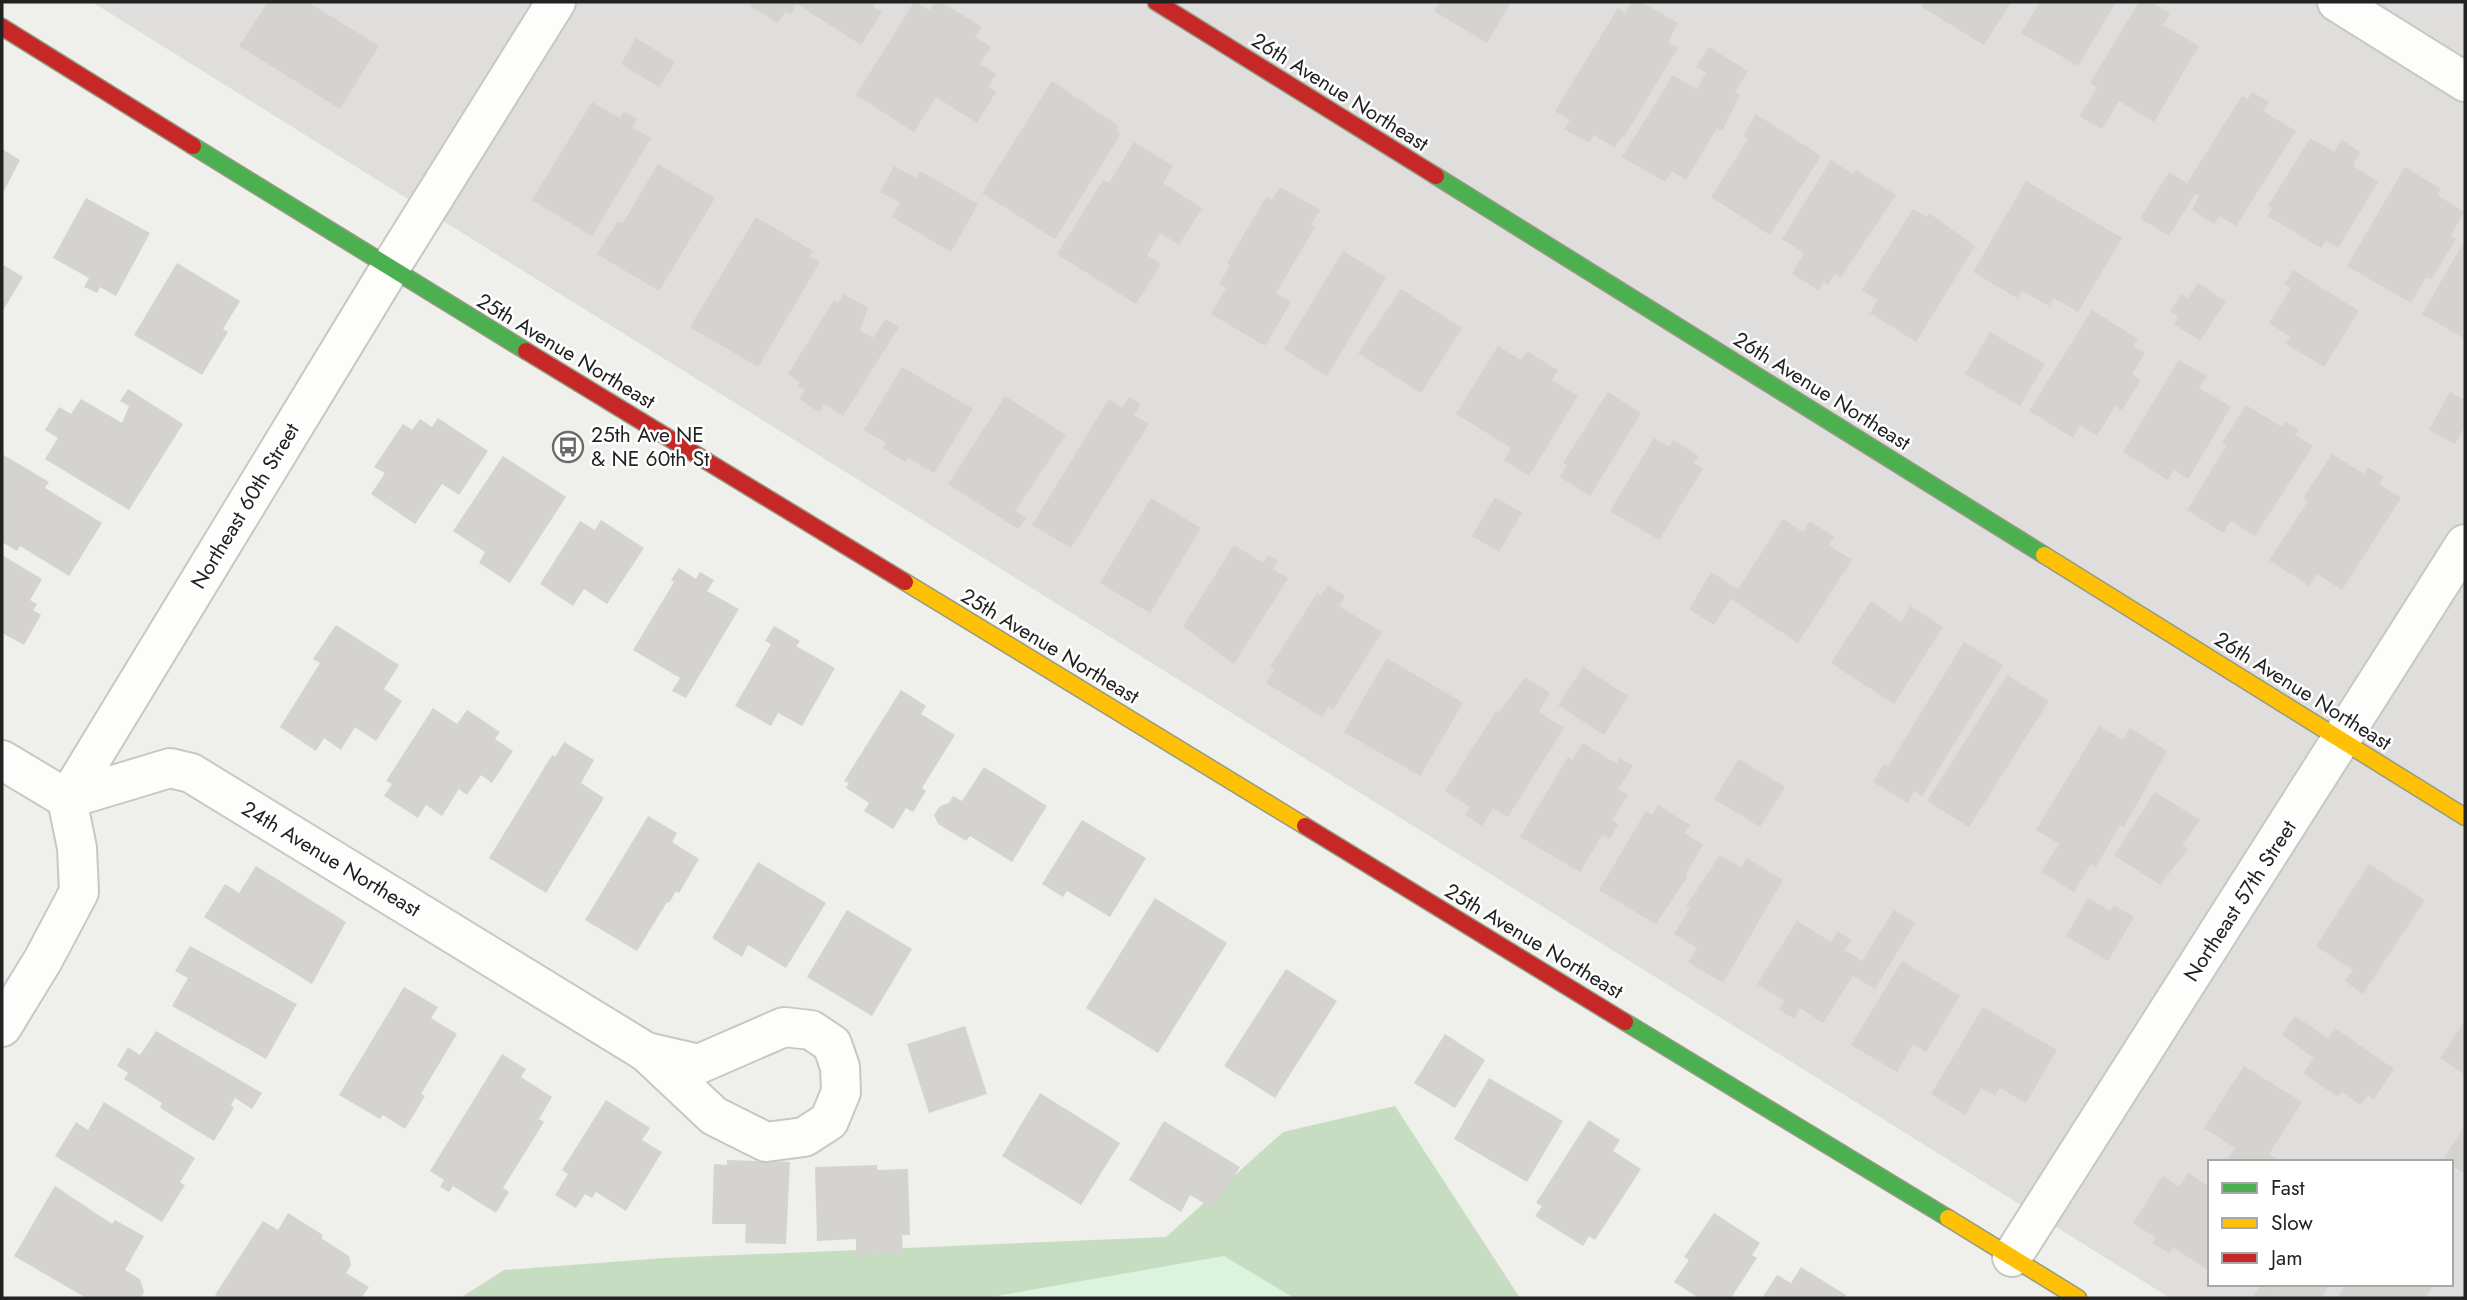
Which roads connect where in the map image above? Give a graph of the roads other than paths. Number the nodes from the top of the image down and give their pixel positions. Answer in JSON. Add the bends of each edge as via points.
{"nodes":[{"id":1,"x":556,"y":2,"type":"edge"},
{"id":2,"x":1156,"y":2,"type":"edge"},
{"id":3,"x":2337,"y":2,"type":"edge"},
{"id":4,"x":2,"y":27,"type":"edge"},
{"id":5,"x":2465,"y":82,"type":"edge"},
{"id":6,"x":390,"y":268,"type":"junction"},
{"id":7,"x":2465,"y":544,"type":"edge"},
{"id":8,"x":2342,"y":741,"type":"junction"},
{"id":9,"x":2,"y":760,"type":"edge"},
{"id":10,"x":67,"y":799,"type":"junction"},
{"id":11,"x":2465,"y":817,"type":"edge"},
{"id":12,"x":2,"y":1027,"type":"edge"},
{"id":13,"x":646,"y":1052,"type":"junction"},
{"id":14,"x":2012,"y":1257,"type":"junction"},
{"id":15,"x":2078,"y":1298,"type":"edge"}],
"edges":[{"from":1,"to":6,"type":"street","name":"Northeast 60th Street"},
{"from":2,"to":8,"type":"main road","name":"26th Avenue Northeast"},
{"from":3,"to":5,"type":"street"},
{"from":4,"to":6,"type":"main road","name":"25th Avenue Northeast"},
{"from":6,"to":10,"type":"street","name":"Northeast 60th Street"},
{"from":6,"to":14,"type":"main road","name":"25th Avenue Northeast"},
{"from":7,"to":8,"type":"street","name":"Northeast 57th Street"},
{"from":8,"to":11,"type":"main road","name":"26th Avenue Northeast"},
{"from":8,"to":14,"type":"street","name":"Northeast 57th Street"},
{"from":9,"to":10,"type":"street"},
{"from":10,"to":12,"type":"street","via":[[77,848],[79,892]]},
{"from":10,"to":13,"type":"street","name":"24th Avenue Northeast","via":[[170,768],[191,773]]},
{"from":13,"to":13,"type":"street","via":[[714,1116],[766,1142],[813,1132],[829,1121],[841,1092],[840,1067],[832,1044],[811,1030],[784,1027],[699,1064]]},
{"from":14,"to":15,"type":"main road","name":"25th Avenue Northeast"}]}
